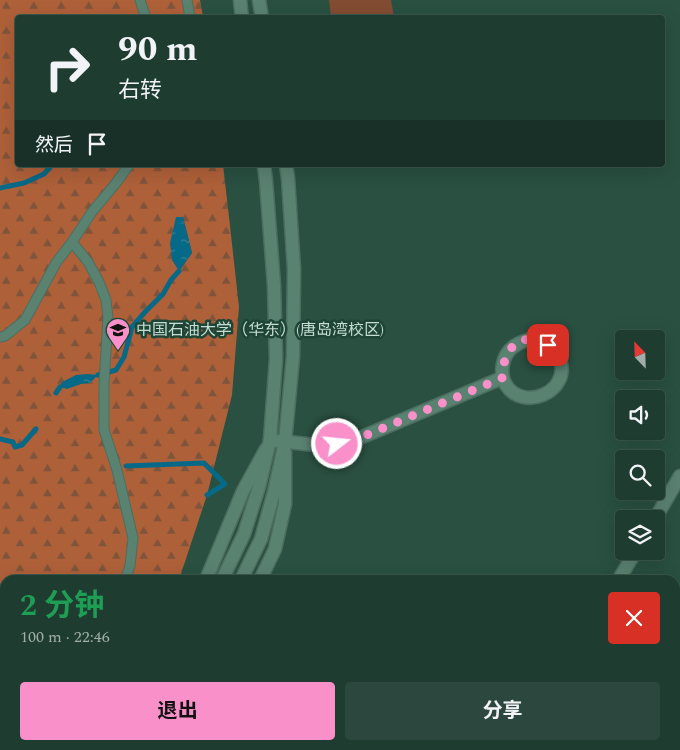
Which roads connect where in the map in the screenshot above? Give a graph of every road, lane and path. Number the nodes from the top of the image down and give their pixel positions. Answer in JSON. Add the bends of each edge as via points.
{"nodes":[{"id":1,"x":140,"y":0,"type":"edge"},
{"id":2,"x":187,"y":0,"type":"edge"},
{"id":3,"x":240,"y":0,"type":"edge"},
{"id":4,"x":259,"y":0,"type":"edge"},
{"id":5,"x":145,"y":15,"type":"edge"},
{"id":6,"x":190,"y":15,"type":"edge"},
{"id":7,"x":242,"y":15,"type":"edge"},
{"id":8,"x":262,"y":15,"type":"edge"},
{"id":9,"x":128,"y":167,"type":"edge"},
{"id":10,"x":264,"y":167,"type":"edge"},
{"id":11,"x":286,"y":167,"type":"edge"},
{"id":12,"x":72,"y":242,"type":"junction"},
{"id":13,"x":0,"y":337,"type":"edge"},
{"id":14,"x":502,"y":378,"type":"junction"},
{"id":15,"x":270,"y":440,"type":"junction"},
{"id":16,"x":285,"y":442,"type":"junction"},
{"id":17,"x":680,"y":476,"type":"edge"},
{"id":18,"x":660,"y":510,"type":"edge"},
{"id":19,"x":631,"y":560,"type":"edge"},
{"id":20,"x":127,"y":575,"type":"edge"},
{"id":21,"x":208,"y":575,"type":"edge"},
{"id":22,"x":224,"y":575,"type":"edge"},
{"id":23,"x":243,"y":575,"type":"edge"},
{"id":24,"x":262,"y":575,"type":"edge"},
{"id":25,"x":621,"y":575,"type":"edge"}],
"edges":[{"from":1,"to":5,"type":"lane"},
{"from":2,"to":6,"type":"lane"},
{"from":3,"to":7,"type":"main road"},
{"from":4,"to":8,"type":"main road"},
{"from":9,"to":12,"type":"lane"},
{"from":10,"to":15,"type":"main road","via":[[275,304],[276,359]]},
{"from":11,"to":16,"type":"main road","via":[[294,269],[293,357]]},
{"from":12,"to":13,"type":"lane","via":[[56,263],[25,320]]},
{"from":12,"to":20,"type":"lane","via":[[88,262],[106,300],[104,430],[133,538]]},
{"from":14,"to":14,"type":"main road","via":[[507,387],[523,397],[535,398],[548,393],[562,375],[557,352],[538,341],[520,342],[505,357]]},
{"from":14,"to":16,"type":"main road","via":[[350,442],[324,446]]},
{"from":15,"to":16,"type":"main road"},
{"from":15,"to":21,"type":"main road","via":[[243,491]]},
{"from":15,"to":22,"type":"main road","via":[[260,487],[244,534]]},
{"from":16,"to":23,"type":"main road","via":[[261,539]]},
{"from":16,"to":24,"type":"main road","via":[[286,504],[275,549]]},
{"from":17,"to":18,"type":"main road"},
{"from":19,"to":25,"type":"main road"}]}
